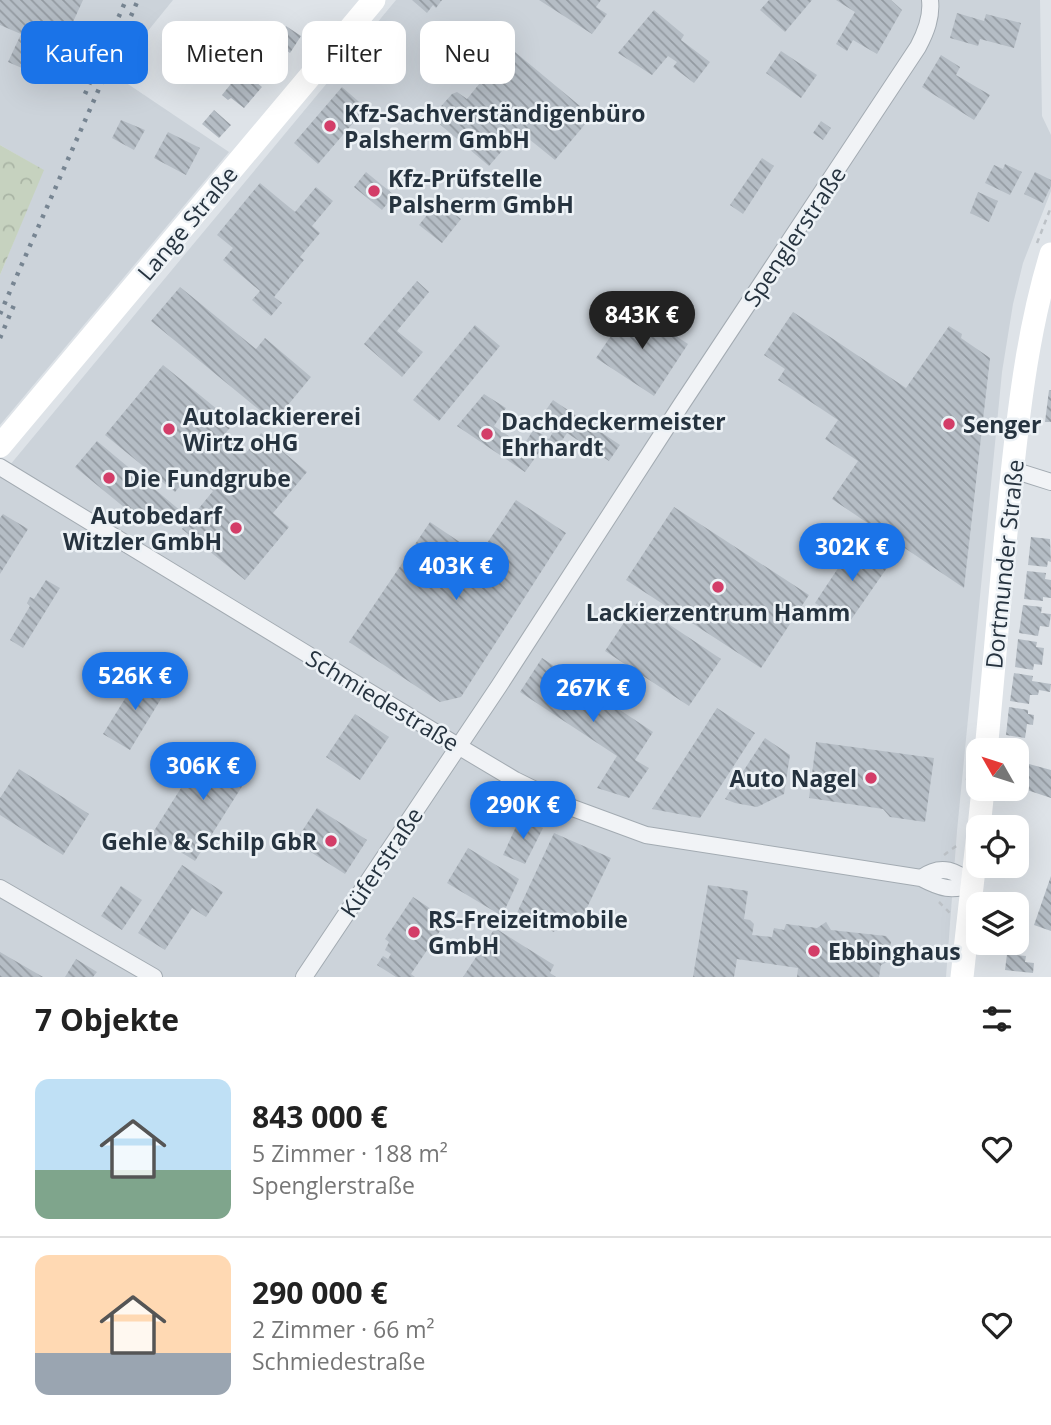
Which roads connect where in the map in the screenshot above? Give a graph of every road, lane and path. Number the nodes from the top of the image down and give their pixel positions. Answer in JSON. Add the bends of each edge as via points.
{"nodes":[{"id":1,"x":374,"y":0,"type":"edge"},
{"id":2,"x":930,"y":0,"type":"edge"},
{"id":3,"x":1051,"y":254,"type":"edge"},
{"id":4,"x":0,"y":446,"type":"edge"},
{"id":5,"x":0,"y":467,"type":"edge"},
{"id":6,"x":1013,"y":470,"type":"junction"},
{"id":7,"x":1051,"y":482,"type":"edge"},
{"id":8,"x":987,"y":738,"type":"edge"},
{"id":9,"x":458,"y":746,"type":"junction"},
{"id":10,"x":975,"y":878,"type":"edge"},
{"id":11,"x":974,"y":885,"type":"junction"},
{"id":12,"x":0,"y":888,"type":"edge"},
{"id":13,"x":155,"y":977,"type":"edge"},
{"id":14,"x":304,"y":977,"type":"edge"},
{"id":15,"x":962,"y":977,"type":"edge"}],
"edges":[{"from":1,"to":4,"type":"main road","name":"Lange Straße"},
{"from":2,"to":9,"type":"street","name":"Spenglerstraße","via":[[930,17],[918,47]]},
{"from":3,"to":6,"type":"main road","name":"Dortmunder Straße","via":[[1027,348]]},
{"from":5,"to":9,"type":"street","name":"Schmiedestraße"},
{"from":6,"to":7,"type":"street"},
{"from":6,"to":8,"type":"main road","name":"Dortmunder Straße"},
{"from":9,"to":11,"type":"street","name":"Schmiedestraße","via":[[570,807],[646,835],[921,878],[931,871],[958,872]]},
{"from":9,"to":14,"type":"street","name":"Küferstraße"},
{"from":10,"to":11,"type":"main road"},
{"from":11,"to":15,"type":"main road"},
{"from":12,"to":13,"type":"street"}]}
